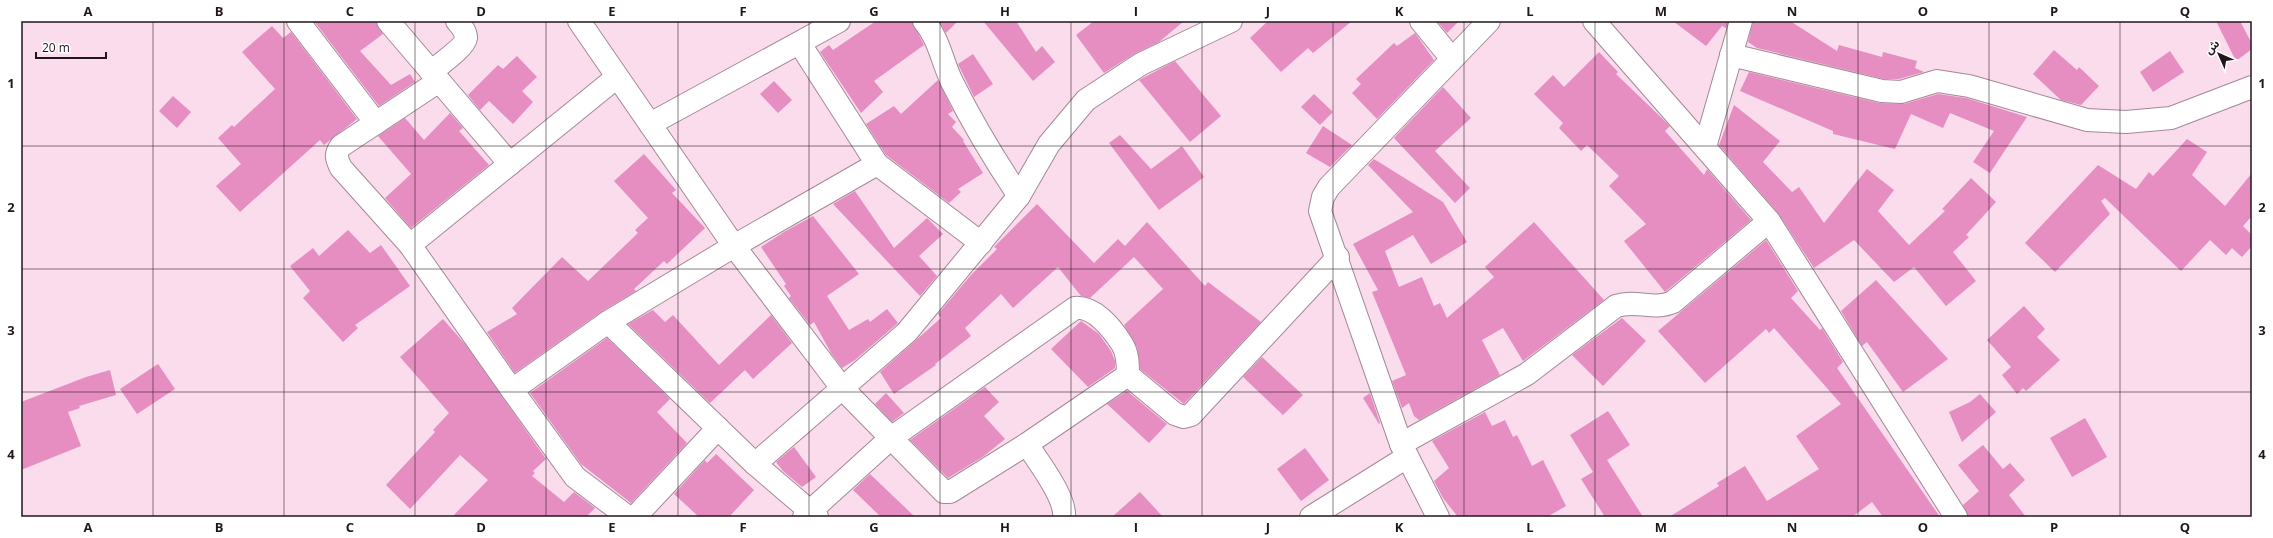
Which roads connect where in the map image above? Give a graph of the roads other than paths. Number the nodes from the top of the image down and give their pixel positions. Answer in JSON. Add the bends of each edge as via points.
{"nodes":[{"id":1,"x":298,"y":21,"type":"edge"},
{"id":2,"x":388,"y":21,"type":"edge"},
{"id":3,"x":457,"y":21,"type":"edge"},
{"id":4,"x":579,"y":21,"type":"edge"},
{"id":5,"x":839,"y":21,"type":"edge"},
{"id":6,"x":924,"y":21,"type":"edge"},
{"id":7,"x":1231,"y":21,"type":"edge"},
{"id":8,"x":1421,"y":21,"type":"edge"},
{"id":9,"x":1489,"y":21,"type":"edge"},
{"id":10,"x":1594,"y":21,"type":"edge"},
{"id":11,"x":1741,"y":21,"type":"edge"},
{"id":12,"x":800,"y":44,"type":"junction"},
{"id":13,"x":1731,"y":55,"type":"junction"},
{"id":14,"x":1452,"y":59,"type":"junction"},
{"id":15,"x":436,"y":76,"type":"junction"},
{"id":16,"x":617,"y":77,"type":"junction"},
{"id":17,"x":2252,"y":87,"type":"edge"},
{"id":18,"x":376,"y":123,"type":"junction"},
{"id":19,"x":650,"y":124,"type":"junction"},
{"id":20,"x":1705,"y":147,"type":"junction"},
{"id":21,"x":510,"y":164,"type":"junction"},
{"id":22,"x":878,"y":164,"type":"junction"},
{"id":23,"x":1019,"y":196,"type":"junction"},
{"id":24,"x":1770,"y":221,"type":"junction"},
{"id":25,"x":981,"y":243,"type":"junction"},
{"id":26,"x":410,"y":245,"type":"junction"},
{"id":27,"x":734,"y":246,"type":"junction"},
{"id":28,"x":1338,"y":257,"type":"junction"},
{"id":29,"x":608,"y":322,"type":"junction"},
{"id":30,"x":1128,"y":375,"type":"junction"},
{"id":31,"x":842,"y":388,"type":"junction"},
{"id":32,"x":512,"y":390,"type":"junction"},
{"id":33,"x":718,"y":428,"type":"junction"},
{"id":34,"x":891,"y":438,"type":"junction"},
{"id":35,"x":1027,"y":444,"type":"junction"},
{"id":36,"x":1404,"y":450,"type":"junction"},
{"id":37,"x":755,"y":464,"type":"junction"},
{"id":38,"x":811,"y":515,"type":"edge"},
{"id":39,"x":628,"y":517,"type":"edge"},
{"id":40,"x":635,"y":517,"type":"edge"},
{"id":41,"x":1064,"y":517,"type":"edge"},
{"id":42,"x":1311,"y":517,"type":"edge"},
{"id":43,"x":1438,"y":517,"type":"edge"},
{"id":44,"x":1956,"y":517,"type":"edge"}],
"edges":[{"from":1,"to":18,"type":"street"},
{"from":2,"to":15,"type":"street"},
{"from":3,"to":15,"type":"street","via":[[465,32],[466,39]]},
{"from":4,"to":16,"type":"street"},
{"from":5,"to":12,"type":"street"},
{"from":6,"to":23,"type":"street","via":[[933,32],[951,80],[985,146]]},
{"from":7,"to":23,"type":"street","via":[[1141,64],[1086,100],[1049,144]]},
{"from":8,"to":14,"type":"street"},
{"from":9,"to":14,"type":"street"},
{"from":10,"to":20,"type":"street"},
{"from":11,"to":13,"type":"street"},
{"from":12,"to":19,"type":"street"},
{"from":12,"to":22,"type":"street"},
{"from":13,"to":17,"type":"street","via":[[1882,91],[1901,92],[1937,80],[1969,86],[2087,120],[2126,122],[2172,118]]},
{"from":13,"to":20,"type":"street"},
{"from":14,"to":28,"type":"street","via":[[1323,196],[1320,211]]},
{"from":15,"to":18,"type":"street"},
{"from":15,"to":21,"type":"street"},
{"from":16,"to":19,"type":"street"},
{"from":16,"to":21,"type":"street"},
{"from":18,"to":26,"type":"street","via":[[341,146],[336,152],[336,159],[341,168]]},
{"from":19,"to":27,"type":"street"},
{"from":20,"to":24,"type":"street"},
{"from":21,"to":26,"type":"street"},
{"from":22,"to":25,"type":"street"},
{"from":22,"to":27,"type":"street"},
{"from":23,"to":25,"type":"street"},
{"from":24,"to":36,"type":"street","via":[[1673,302],[1662,307],[1627,302],[1616,306],[1527,374]]},
{"from":24,"to":44,"type":"street"},
{"from":25,"to":31,"type":"street","via":[[907,332]]},
{"from":26,"to":32,"type":"street"},
{"from":27,"to":29,"type":"street"},
{"from":27,"to":31,"type":"street"},
{"from":28,"to":30,"type":"street","via":[[1191,415],[1184,417],[1175,414]]},
{"from":28,"to":36,"type":"street"},
{"from":29,"to":32,"type":"street"},
{"from":29,"to":33,"type":"street"},
{"from":30,"to":34,"type":"street","via":[[1123,345],[1096,312],[1083,307],[1075,308]]},
{"from":30,"to":35,"type":"street"},
{"from":31,"to":34,"type":"street"},
{"from":31,"to":37,"type":"street"},
{"from":32,"to":39,"type":"street","via":[[575,477]]},
{"from":33,"to":37,"type":"street"},
{"from":33,"to":40,"type":"street"},
{"from":34,"to":35,"type":"street","via":[[944,492],[950,492]]},
{"from":34,"to":38,"type":"street"},
{"from":35,"to":41,"type":"street","via":[[1056,490],[1065,511]]},
{"from":36,"to":42,"type":"street"},
{"from":36,"to":43,"type":"street"},
{"from":37,"to":38,"type":"street"}]}
